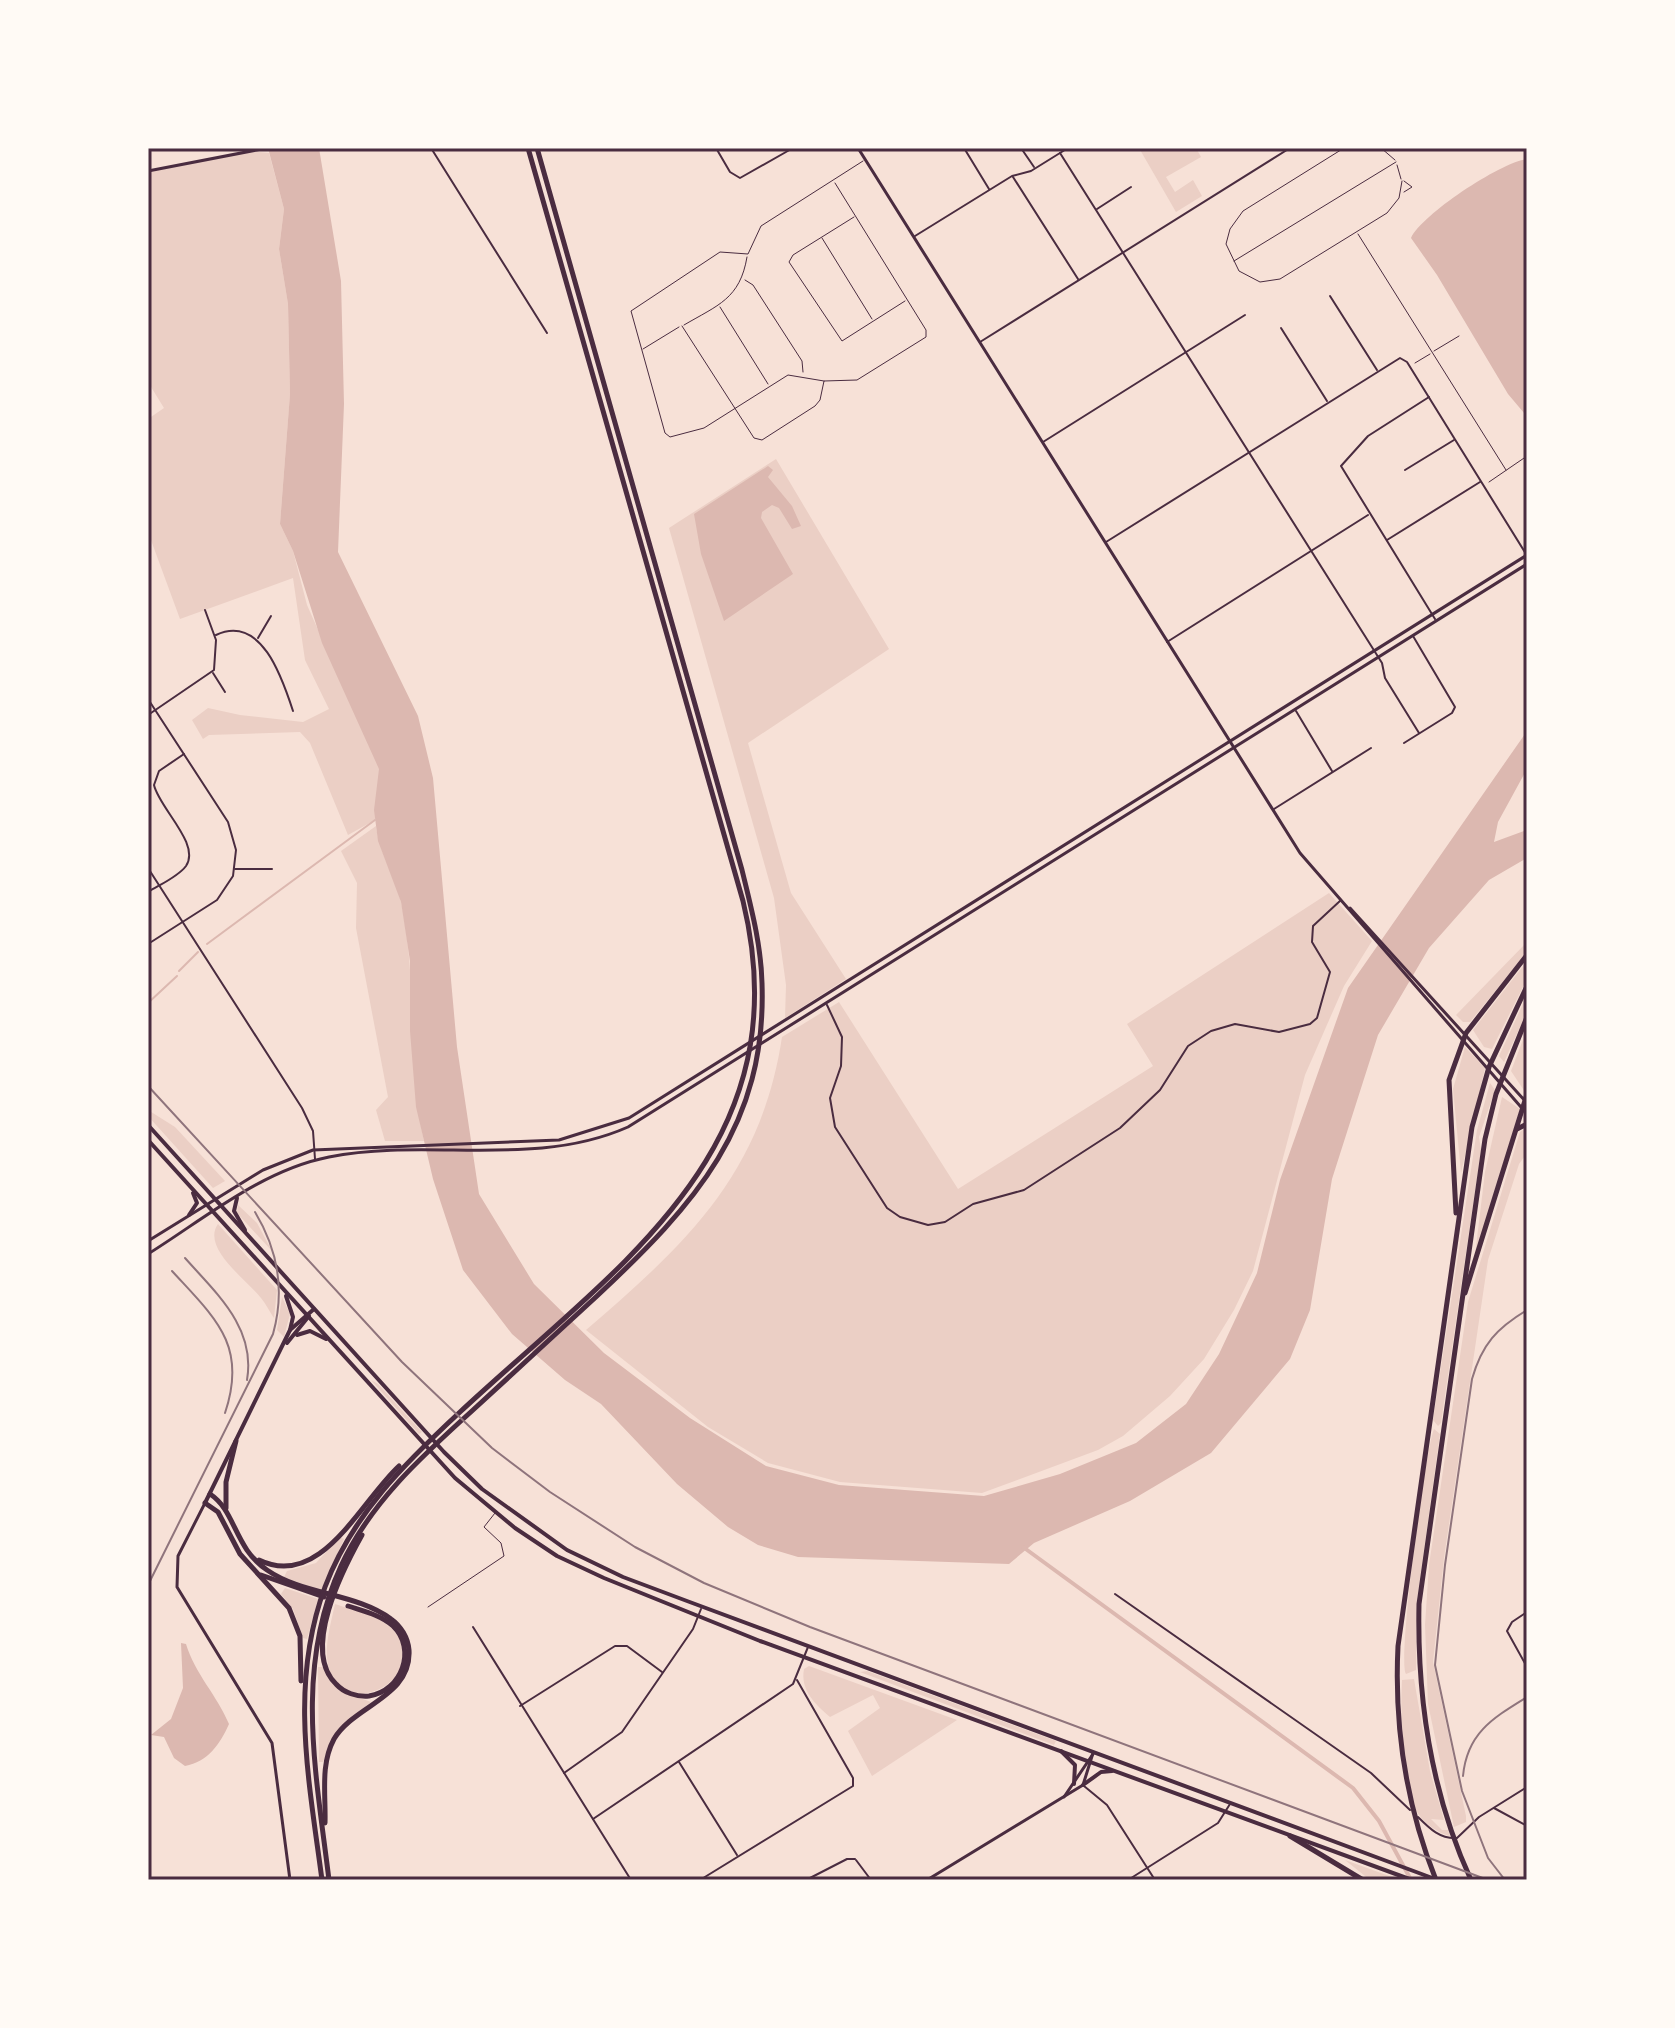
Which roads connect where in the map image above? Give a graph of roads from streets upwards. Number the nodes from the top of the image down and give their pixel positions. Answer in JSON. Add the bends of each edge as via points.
{"nodes":[{"id":1,"x":267,"y":148,"type":"edge"},
{"id":2,"x":431,"y":148,"type":"edge"},
{"id":3,"x":528,"y":148,"type":"edge"},
{"id":4,"x":537,"y":148,"type":"edge"},
{"id":5,"x":716,"y":148,"type":"edge"},
{"id":6,"x":793,"y":148,"type":"edge"},
{"id":7,"x":858,"y":148,"type":"edge"},
{"id":8,"x":964,"y":148,"type":"edge"},
{"id":9,"x":1021,"y":148,"type":"edge"},
{"id":10,"x":1068,"y":148,"type":"edge"},
{"id":11,"x":1290,"y":148,"type":"edge"},
{"id":12,"x":1060,"y":153,"type":"junction"},
{"id":13,"x":1035,"y":168,"type":"junction"},
{"id":14,"x":148,"y":171,"type":"edge"},
{"id":15,"x":1012,"y":176,"type":"junction"},
{"id":16,"x":1131,"y":187,"type":"dead end"},
{"id":17,"x":990,"y":190,"type":"junction"},
{"id":18,"x":1096,"y":209,"type":"junction"},
{"id":19,"x":914,"y":236,"type":"junction"},
{"id":20,"x":1124,"y":252,"type":"junction"},
{"id":21,"x":1079,"y":280,"type":"junction"},
{"id":22,"x":1330,"y":296,"type":"dead end"},
{"id":23,"x":1245,"y":315,"type":"dead end"},
{"id":24,"x":1281,"y":328,"type":"dead end"},
{"id":25,"x":547,"y":333,"type":"dead end"},
{"id":26,"x":980,"y":342,"type":"junction"},
{"id":27,"x":1187,"y":351,"type":"junction"},
{"id":28,"x":1377,"y":371,"type":"junction"},
{"id":29,"x":1429,"y":397,"type":"junction"},
{"id":30,"x":1328,"y":402,"type":"junction"},
{"id":31,"x":1455,"y":439,"type":"junction"},
{"id":32,"x":1042,"y":442,"type":"junction"},
{"id":33,"x":1249,"y":452,"type":"junction"},
{"id":34,"x":1405,"y":470,"type":"dead end"},
{"id":35,"x":1481,"y":482,"type":"junction"},
{"id":36,"x":1369,"y":515,"type":"junction"},
{"id":37,"x":1386,"y":541,"type":"junction"},
{"id":38,"x":1105,"y":542,"type":"junction"},
{"id":39,"x":1312,"y":551,"type":"junction"},
{"id":40,"x":1527,"y":555,"type":"edge"},
{"id":41,"x":1527,"y":564,"type":"edge"},
{"id":42,"x":205,"y":610,"type":"dead end"},
{"id":43,"x":1432,"y":614,"type":"junction"},
{"id":44,"x":271,"y":616,"type":"dead end"},
{"id":45,"x":1436,"y":620,"type":"junction"},
{"id":46,"x":1412,"y":635,"type":"junction"},
{"id":47,"x":215,"y":636,"type":"junction"},
{"id":48,"x":257,"y":639,"type":"junction"},
{"id":49,"x":1167,"y":642,"type":"junction"},
{"id":50,"x":1374,"y":651,"type":"junction"},
{"id":51,"x":1378,"y":657,"type":"junction"},
{"id":52,"x":212,"y":672,"type":"junction"},
{"id":53,"x":225,"y":692,"type":"dead end"},
{"id":54,"x":148,"y":699,"type":"edge"},
{"id":55,"x":1295,"y":709,"type":"junction"},
{"id":56,"x":156,"y":710,"type":"junction"},
{"id":57,"x":293,"y":711,"type":"dead end"},
{"id":58,"x":148,"y":715,"type":"edge"},
{"id":59,"x":1419,"y":733,"type":"junction"},
{"id":60,"x":1229,"y":742,"type":"junction"},
{"id":61,"x":1404,"y":743,"type":"dead end"},
{"id":62,"x":1233,"y":748,"type":"junction"},
{"id":63,"x":1371,"y":748,"type":"dead end"},
{"id":64,"x":185,"y":754,"type":"junction"},
{"id":65,"x":1333,"y":772,"type":"junction"},
{"id":66,"x":1272,"y":810,"type":"junction"},
{"id":67,"x":148,"y":868,"type":"edge"},
{"id":68,"x":235,"y":869,"type":"junction"},
{"id":69,"x":272,"y":869,"type":"dead end"},
{"id":70,"x":159,"y":885,"type":"junction"},
{"id":71,"x":148,"y":892,"type":"edge"},
{"id":72,"x":1342,"y":899,"type":"junction"},
{"id":73,"x":1347,"y":906,"type":"junction"},
{"id":74,"x":184,"y":924,"type":"junction"},
{"id":75,"x":931,"y":929,"type":"junction"},
{"id":76,"x":935,"y":935,"type":"junction"},
{"id":77,"x":148,"y":944,"type":"edge"},
{"id":78,"x":1527,"y":955,"type":"edge"},
{"id":79,"x":1527,"y":986,"type":"edge"},
{"id":80,"x":827,"y":1004,"type":"junction"},
{"id":81,"x":1527,"y":1017,"type":"edge"},
{"id":82,"x":1466,"y":1033,"type":"junction"},
{"id":83,"x":1464,"y":1041,"type":"junction"},
{"id":84,"x":1474,"y":1043,"type":"junction"},
{"id":85,"x":1526,"y":1099,"type":"edge"},
{"id":86,"x":1525,"y":1112,"type":"edge"},
{"id":87,"x":1527,"y":1124,"type":"edge"},
{"id":88,"x":148,"y":1125,"type":"edge"},
{"id":89,"x":1516,"y":1130,"type":"junction"},
{"id":90,"x":148,"y":1140,"type":"edge"},
{"id":91,"x":313,"y":1150,"type":"junction"},
{"id":92,"x":315,"y":1160,"type":"junction"},
{"id":93,"x":188,"y":1184,"type":"junction"},
{"id":94,"x":237,"y":1198,"type":"junction"},
{"id":95,"x":216,"y":1200,"type":"junction"},
{"id":96,"x":207,"y":1205,"type":"junction"},
{"id":97,"x":223,"y":1207,"type":"junction"},
{"id":98,"x":214,"y":1213,"type":"junction"},
{"id":99,"x":189,"y":1215,"type":"junction"},
{"id":100,"x":1456,"y":1230,"type":"junction"},
{"id":101,"x":248,"y":1235,"type":"junction"},
{"id":102,"x":148,"y":1241,"type":"edge"},
{"id":103,"x":148,"y":1254,"type":"edge"},
{"id":104,"x":283,"y":1290,"type":"junction"},
{"id":105,"x":314,"y":1309,"type":"junction"},
{"id":106,"x":1459,"y":1313,"type":"junction"},
{"id":107,"x":306,"y":1316,"type":"junction"},
{"id":108,"x":290,"y":1330,"type":"junction"},
{"id":109,"x":292,"y":1338,"type":"junction"},
{"id":110,"x":329,"y":1340,"type":"junction"},
{"id":111,"x":285,"y":1344,"type":"junction"},
{"id":112,"x":236,"y":1441,"type":"junction"},
{"id":113,"x":416,"y":1452,"type":"junction"},
{"id":114,"x":210,"y":1494,"type":"junction"},
{"id":115,"x":205,"y":1503,"type":"junction"},
{"id":116,"x":376,"y":1508,"type":"junction"},
{"id":117,"x":227,"y":1513,"type":"junction"},
{"id":118,"x":243,"y":1547,"type":"junction"},
{"id":119,"x":261,"y":1575,"type":"junction"},
{"id":120,"x":312,"y":1591,"type":"junction"},
{"id":121,"x":1115,"y":1594,"type":"dead end"},
{"id":122,"x":342,"y":1602,"type":"junction"},
{"id":123,"x":702,"y":1607,"type":"junction"},
{"id":124,"x":1527,"y":1612,"type":"edge"},
{"id":125,"x":699,"y":1617,"type":"junction"},
{"id":126,"x":473,"y":1627,"type":"dead end"},
{"id":127,"x":809,"y":1646,"type":"junction"},
{"id":128,"x":804,"y":1657,"type":"junction"},
{"id":129,"x":1527,"y":1667,"type":"edge"},
{"id":130,"x":663,"y":1673,"type":"junction"},
{"id":131,"x":797,"y":1680,"type":"junction"},
{"id":132,"x":520,"y":1706,"type":"junction"},
{"id":133,"x":304,"y":1726,"type":"junction"},
{"id":134,"x":1056,"y":1748,"type":"junction"},
{"id":135,"x":1093,"y":1753,"type":"junction"},
{"id":136,"x":1090,"y":1761,"type":"junction"},
{"id":137,"x":679,"y":1762,"type":"junction"},
{"id":138,"x":1117,"y":1771,"type":"junction"},
{"id":139,"x":563,"y":1773,"type":"junction"},
{"id":140,"x":1074,"y":1784,"type":"junction"},
{"id":141,"x":1083,"y":1785,"type":"junction"},
{"id":142,"x":1527,"y":1787,"type":"edge"},
{"id":143,"x":1064,"y":1797,"type":"junction"},
{"id":144,"x":1230,"y":1803,"type":"junction"},
{"id":145,"x":1494,"y":1808,"type":"junction"},
{"id":146,"x":1225,"y":1813,"type":"junction"},
{"id":147,"x":592,"y":1819,"type":"junction"},
{"id":148,"x":1527,"y":1826,"type":"edge"},
{"id":149,"x":324,"y":1836,"type":"junction"},
{"id":150,"x":1290,"y":1836,"type":"junction"},
{"id":151,"x":857,"y":1853,"type":"dead end"},
{"id":152,"x":738,"y":1856,"type":"junction"},
{"id":153,"x":855,"y":1859,"type":"junction"},
{"id":154,"x":1148,"y":1868,"type":"junction"},
{"id":155,"x":810,"y":1878,"type":"dead end"},
{"id":156,"x":290,"y":1880,"type":"edge"},
{"id":157,"x":322,"y":1880,"type":"edge"},
{"id":158,"x":329,"y":1880,"type":"edge"},
{"id":159,"x":631,"y":1880,"type":"edge"},
{"id":160,"x":700,"y":1880,"type":"edge"},
{"id":161,"x":871,"y":1880,"type":"edge"},
{"id":162,"x":927,"y":1880,"type":"edge"},
{"id":163,"x":1128,"y":1880,"type":"edge"},
{"id":164,"x":1155,"y":1880,"type":"edge"},
{"id":165,"x":1363,"y":1880,"type":"edge"},
{"id":166,"x":1412,"y":1880,"type":"edge"},
{"id":167,"x":1436,"y":1880,"type":"edge"},
{"id":168,"x":1471,"y":1880,"type":"edge"}],
"edges":[{"from":1,"to":14,"type":"street"},
{"from":2,"to":25,"type":"street"},
{"from":3,"to":113,"type":"highway","via":[[743,901],[754,973],[752,1029],[727,1125],[694,1184],[646,1240]]},
{"from":4,"to":116,"type":"highway","via":[[742,870],[760,949],[761,1026],[741,1112],[708,1177],[667,1229],[418,1461]]},
{"from":5,"to":6,"type":"street","via":[[730,172],[740,178]]},
{"from":7,"to":19,"type":"street"},
{"from":8,"to":17,"type":"street"},
{"from":9,"to":13,"type":"street"},
{"from":10,"to":12,"type":"street"},
{"from":11,"to":20,"type":"street"},
{"from":12,"to":13,"type":"street"},
{"from":12,"to":18,"type":"street"},
{"from":13,"to":15,"type":"street"},
{"from":15,"to":17,"type":"street"},
{"from":15,"to":21,"type":"street"},
{"from":16,"to":18,"type":"street"},
{"from":17,"to":19,"type":"street"},
{"from":18,"to":20,"type":"street"},
{"from":19,"to":26,"type":"street"},
{"from":20,"to":21,"type":"street"},
{"from":20,"to":27,"type":"street"},
{"from":21,"to":26,"type":"street"},
{"from":22,"to":28,"type":"street"},
{"from":23,"to":27,"type":"street"},
{"from":24,"to":30,"type":"street"},
{"from":26,"to":32,"type":"street"},
{"from":27,"to":32,"type":"street"},
{"from":27,"to":33,"type":"street"},
{"from":28,"to":29,"type":"street","via":[[1403,358]]},
{"from":28,"to":30,"type":"street"},
{"from":29,"to":31,"type":"street"},
{"from":29,"to":36,"type":"street","via":[[1368,436],[1341,466]]},
{"from":30,"to":33,"type":"street"},
{"from":31,"to":34,"type":"street"},
{"from":31,"to":35,"type":"street"},
{"from":32,"to":38,"type":"street"},
{"from":33,"to":38,"type":"street"},
{"from":33,"to":39,"type":"street"},
{"from":35,"to":37,"type":"street"},
{"from":35,"to":40,"type":"street"},
{"from":36,"to":37,"type":"street"},
{"from":36,"to":39,"type":"street"},
{"from":37,"to":43,"type":"street"},
{"from":38,"to":49,"type":"street"},
{"from":39,"to":49,"type":"street"},
{"from":39,"to":50,"type":"street"},
{"from":40,"to":43,"type":"street"},
{"from":41,"to":45,"type":"street"},
{"from":42,"to":47,"type":"street"},
{"from":43,"to":45,"type":"street"},
{"from":43,"to":50,"type":"street"},
{"from":44,"to":48,"type":"street"},
{"from":45,"to":46,"type":"street"},
{"from":46,"to":51,"type":"street"},
{"from":46,"to":59,"type":"street","via":[[1455,707]]},
{"from":47,"to":48,"type":"street","via":[[237,630]]},
{"from":47,"to":52,"type":"street"},
{"from":48,"to":57,"type":"street"},
{"from":49,"to":60,"type":"street"},
{"from":50,"to":51,"type":"street"},
{"from":50,"to":60,"type":"street"},
{"from":51,"to":55,"type":"street"},
{"from":51,"to":59,"type":"street"},
{"from":52,"to":53,"type":"street"},
{"from":52,"to":56,"type":"street"},
{"from":54,"to":56,"type":"street"},
{"from":55,"to":62,"type":"street"},
{"from":55,"to":65,"type":"street"},
{"from":56,"to":58,"type":"street"},
{"from":56,"to":64,"type":"street"},
{"from":59,"to":61,"type":"street"},
{"from":60,"to":62,"type":"street"},
{"from":60,"to":75,"type":"street"},
{"from":62,"to":66,"type":"street"},
{"from":62,"to":76,"type":"street"},
{"from":63,"to":65,"type":"street"},
{"from":64,"to":68,"type":"street","via":[[231,829]]},
{"from":64,"to":70,"type":"street","via":[[162,768],[154,781],[156,794],[189,850],[186,867]]},
{"from":65,"to":66,"type":"street"},
{"from":66,"to":72,"type":"street","via":[[1300,853]]},
{"from":67,"to":70,"type":"street"},
{"from":68,"to":69,"type":"street"},
{"from":68,"to":74,"type":"street","via":[[217,900]]},
{"from":70,"to":71,"type":"street"},
{"from":70,"to":74,"type":"street"},
{"from":72,"to":73,"type":"street"},
{"from":72,"to":80,"type":"street","via":[[1313,926],[1312,942],[1330,972],[1317,1018],[1310,1024],[1279,1032],[1235,1024],[1197,1038],[1160,1090],[1120,1128],[1033,1185],[973,1204],[945,1222],[915,1222],[887,1208],[835,1127],[830,1098],[841,1066],[842,1037]]},
{"from":73,"to":82,"type":"street"},
{"from":73,"to":83,"type":"street"},
{"from":74,"to":77,"type":"street"},
{"from":74,"to":91,"type":"street","via":[[302,1108],[313,1131]]},
{"from":75,"to":76,"type":"street"},
{"from":75,"to":91,"type":"street","via":[[629,1118],[559,1140]]},
{"from":76,"to":80,"type":"street"},
{"from":78,"to":82,"type":"highway"},
{"from":79,"to":100,"type":"highway","via":[[1484,1081]]},
{"from":80,"to":92,"type":"street","via":[[610,1135],[572,1146],[348,1154]]},
{"from":81,"to":106,"type":"highway","via":[[1496,1094],[1482,1152]]},
{"from":82,"to":83,"type":"highway"},
{"from":82,"to":84,"type":"street"},
{"from":83,"to":84,"type":"highway"},
{"from":83,"to":86,"type":"street"},
{"from":83,"to":100,"type":"highway","via":[[1448,1092]]},
{"from":84,"to":85,"type":"street"},
{"from":85,"to":86,"type":"highway"},
{"from":86,"to":89,"type":"highway"},
{"from":87,"to":89,"type":"highway"},
{"from":88,"to":95,"type":"main road"},
{"from":89,"to":106,"type":"highway"},
{"from":90,"to":93,"type":"main road"},
{"from":91,"to":92,"type":"street"},
{"from":91,"to":95,"type":"street","via":[[263,1170]]},
{"from":92,"to":94,"type":"street"},
{"from":93,"to":96,"type":"main road"},
{"from":93,"to":99,"type":"main road","via":[[197,1203]]},
{"from":94,"to":97,"type":"street"},
{"from":94,"to":101,"type":"main road","via":[[234,1211]]},
{"from":95,"to":96,"type":"street"},
{"from":95,"to":97,"type":"main road"},
{"from":96,"to":98,"type":"main road"},
{"from":96,"to":99,"type":"street"},
{"from":97,"to":98,"type":"street"},
{"from":97,"to":101,"type":"main road"},
{"from":98,"to":103,"type":"street"},
{"from":98,"to":104,"type":"main road"},
{"from":99,"to":102,"type":"street"},
{"from":100,"to":167,"type":"highway","via":[[1398,1646],[1397,1699],[1409,1792]]},
{"from":101,"to":105,"type":"main road"},
{"from":104,"to":107,"type":"main road"},
{"from":104,"to":108,"type":"main road","via":[[292,1309]]},
{"from":105,"to":107,"type":"main road"},
{"from":105,"to":123,"type":"main road","via":[[444,1452],[501,1504],[567,1550]]},
{"from":106,"to":168,"type":"highway","via":[[1423,1567],[1418,1647],[1428,1739],[1448,1820]]},
{"from":107,"to":108,"type":"main road"},
{"from":107,"to":109,"type":"main road"},
{"from":107,"to":110,"type":"main road"},
{"from":108,"to":111,"type":"main road"},
{"from":109,"to":110,"type":"main road","via":[[310,1331]]},
{"from":109,"to":111,"type":"main road"},
{"from":110,"to":125,"type":"main road","via":[[436,1459],[494,1513],[557,1556]]},
{"from":111,"to":112,"type":"main road"},
{"from":112,"to":114,"type":"main road"},
{"from":112,"to":117,"type":"highway","via":[[226,1482]]},
{"from":113,"to":118,"type":"highway","via":[[312,1561],[278,1568]]},
{"from":113,"to":133,"type":"highway","via":[[362,1516],[325,1587],[306,1659]]},
{"from":114,"to":115,"type":"main road"},
{"from":114,"to":117,"type":"highway"},
{"from":115,"to":119,"type":"highway","via":[[218,1512],[233,1545]]},
{"from":115,"to":156,"type":"street","via":[[178,1556],[177,1587],[270,1739]]},
{"from":116,"to":122,"type":"highway","via":[[337,1586],[323,1650],[326,1669],[343,1690],[365,1696],[381,1692],[403,1668],[401,1636],[384,1619]]},
{"from":116,"to":149,"type":"highway","via":[[341,1566],[315,1650],[311,1723]]},
{"from":117,"to":118,"type":"highway"},
{"from":118,"to":120,"type":"highway","via":[[266,1570]]},
{"from":119,"to":120,"type":"highway"},
{"from":119,"to":133,"type":"highway","via":[[298,1626]]},
{"from":120,"to":122,"type":"highway"},
{"from":121,"to":145,"type":"street","via":[[1371,1773],[1433,1832],[1457,1838]]},
{"from":122,"to":149,"type":"highway","via":[[396,1623],[406,1637],[409,1658],[398,1685],[352,1718],[329,1750]]},
{"from":123,"to":125,"type":"street"},
{"from":123,"to":127,"type":"main road"},
{"from":124,"to":129,"type":"street","via":[[1508,1628]]},
{"from":125,"to":128,"type":"main road"},
{"from":125,"to":130,"type":"street"},
{"from":126,"to":132,"type":"street"},
{"from":127,"to":128,"type":"street"},
{"from":127,"to":135,"type":"main road"},
{"from":128,"to":131,"type":"street"},
{"from":128,"to":134,"type":"main road"},
{"from":130,"to":132,"type":"street","via":[[627,1646],[615,1646]]},
{"from":130,"to":139,"type":"street","via":[[618,1736]]},
{"from":131,"to":137,"type":"street"},
{"from":131,"to":152,"type":"street","via":[[854,1783]]},
{"from":132,"to":139,"type":"street"},
{"from":133,"to":157,"type":"highway"},
{"from":134,"to":136,"type":"main road"},
{"from":134,"to":140,"type":"main road","via":[[1075,1765]]},
{"from":135,"to":136,"type":"street"},
{"from":135,"to":144,"type":"main road"},
{"from":136,"to":138,"type":"main road"},
{"from":136,"to":140,"type":"street"},
{"from":136,"to":141,"type":"street"},
{"from":137,"to":147,"type":"street"},
{"from":137,"to":152,"type":"street"},
{"from":138,"to":141,"type":"main road","via":[[1101,1772]]},
{"from":138,"to":146,"type":"main road"},
{"from":139,"to":147,"type":"street"},
{"from":140,"to":143,"type":"street"},
{"from":141,"to":143,"type":"street"},
{"from":141,"to":154,"type":"street","via":[[1107,1805]]},
{"from":142,"to":145,"type":"street"},
{"from":143,"to":162,"type":"street"},
{"from":144,"to":146,"type":"street"},
{"from":144,"to":167,"type":"main road"},
{"from":145,"to":148,"type":"street"},
{"from":146,"to":150,"type":"main road"},
{"from":146,"to":154,"type":"street","via":[[1218,1823]]},
{"from":147,"to":159,"type":"street"},
{"from":149,"to":158,"type":"highway"},
{"from":150,"to":165,"type":"highway"},
{"from":150,"to":166,"type":"main road"},
{"from":151,"to":153,"type":"street"},
{"from":152,"to":160,"type":"street"},
{"from":153,"to":155,"type":"street"},
{"from":153,"to":161,"type":"street"},
{"from":154,"to":163,"type":"street"},
{"from":154,"to":164,"type":"street"}]}
